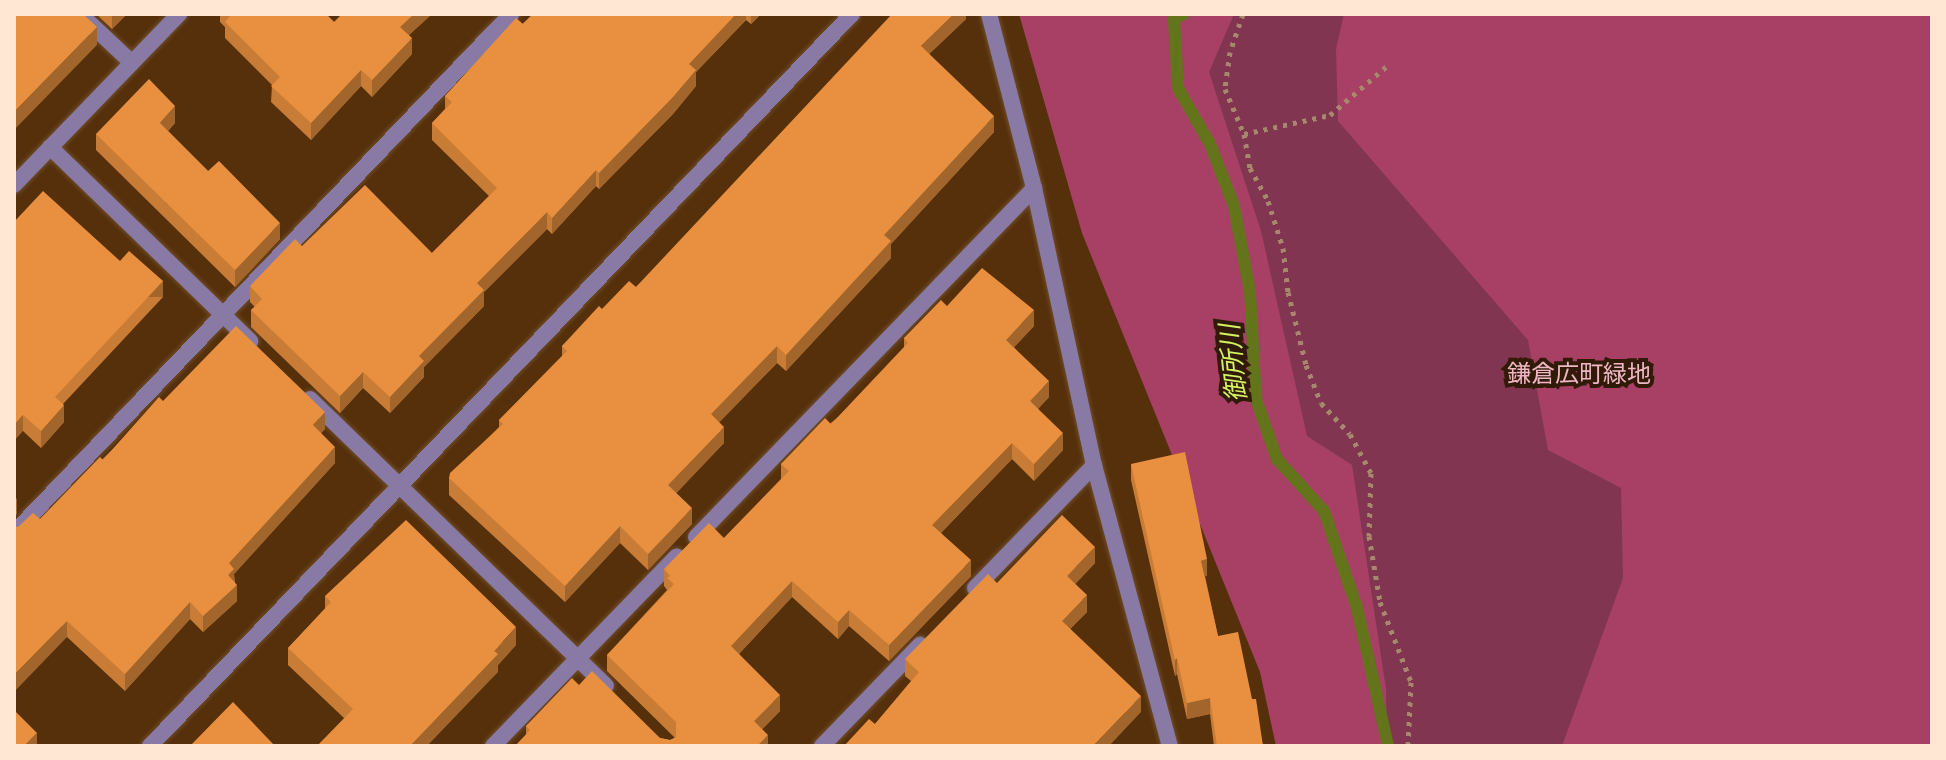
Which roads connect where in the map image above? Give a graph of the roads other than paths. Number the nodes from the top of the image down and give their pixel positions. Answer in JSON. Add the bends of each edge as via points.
{"nodes":[{"id":1,"x":80,"y":14,"type":"edge"},
{"id":2,"x":179,"y":14,"type":"edge"},
{"id":3,"x":511,"y":14,"type":"edge"},
{"id":4,"x":852,"y":14,"type":"edge"},
{"id":5,"x":989,"y":14,"type":"edge"},
{"id":6,"x":132,"y":63,"type":"junction"},
{"id":7,"x":50,"y":147,"type":"junction"},
{"id":8,"x":14,"y":185,"type":"edge"},
{"id":9,"x":1034,"y":188,"type":"junction"},
{"id":10,"x":222,"y":314,"type":"junction"},
{"id":11,"x":266,"y":357,"type":"edge"},
{"id":12,"x":299,"y":389,"type":"edge"},
{"id":13,"x":1094,"y":465,"type":"junction"},
{"id":14,"x":398,"y":485,"type":"junction"},
{"id":15,"x":14,"y":533,"type":"edge"},
{"id":16,"x":963,"y":600,"type":"edge"},
{"id":17,"x":931,"y":634,"type":"edge"},
{"id":18,"x":577,"y":658,"type":"junction"},
{"id":19,"x":623,"y":702,"type":"edge"},
{"id":20,"x":1169,"y":739,"type":"edge"},
{"id":21,"x":150,"y":746,"type":"edge"},
{"id":22,"x":493,"y":746,"type":"edge"},
{"id":23,"x":822,"y":746,"type":"edge"},
{"id":24,"x":1154,"y":746,"type":"edge"}],
"edges":[{"from":1,"to":6,"type":"street"},
{"from":2,"to":6,"type":"street"},
{"from":3,"to":10,"type":"street"},
{"from":4,"to":14,"type":"street"},
{"from":5,"to":9,"type":"street"},
{"from":6,"to":7,"type":"street"},
{"from":7,"to":8,"type":"street"},
{"from":7,"to":10,"type":"street"},
{"from":9,"to":13,"type":"street"},
{"from":9,"to":18,"type":"street"},
{"from":10,"to":11,"type":"street"},
{"from":10,"to":15,"type":"street"},
{"from":12,"to":14,"type":"street"},
{"from":13,"to":16,"type":"street"},
{"from":13,"to":20,"type":"street"},
{"from":14,"to":18,"type":"street"},
{"from":14,"to":21,"type":"street"},
{"from":17,"to":23,"type":"street"},
{"from":18,"to":19,"type":"street"},
{"from":18,"to":22,"type":"street"},
{"from":20,"to":24,"type":"street"}]}
